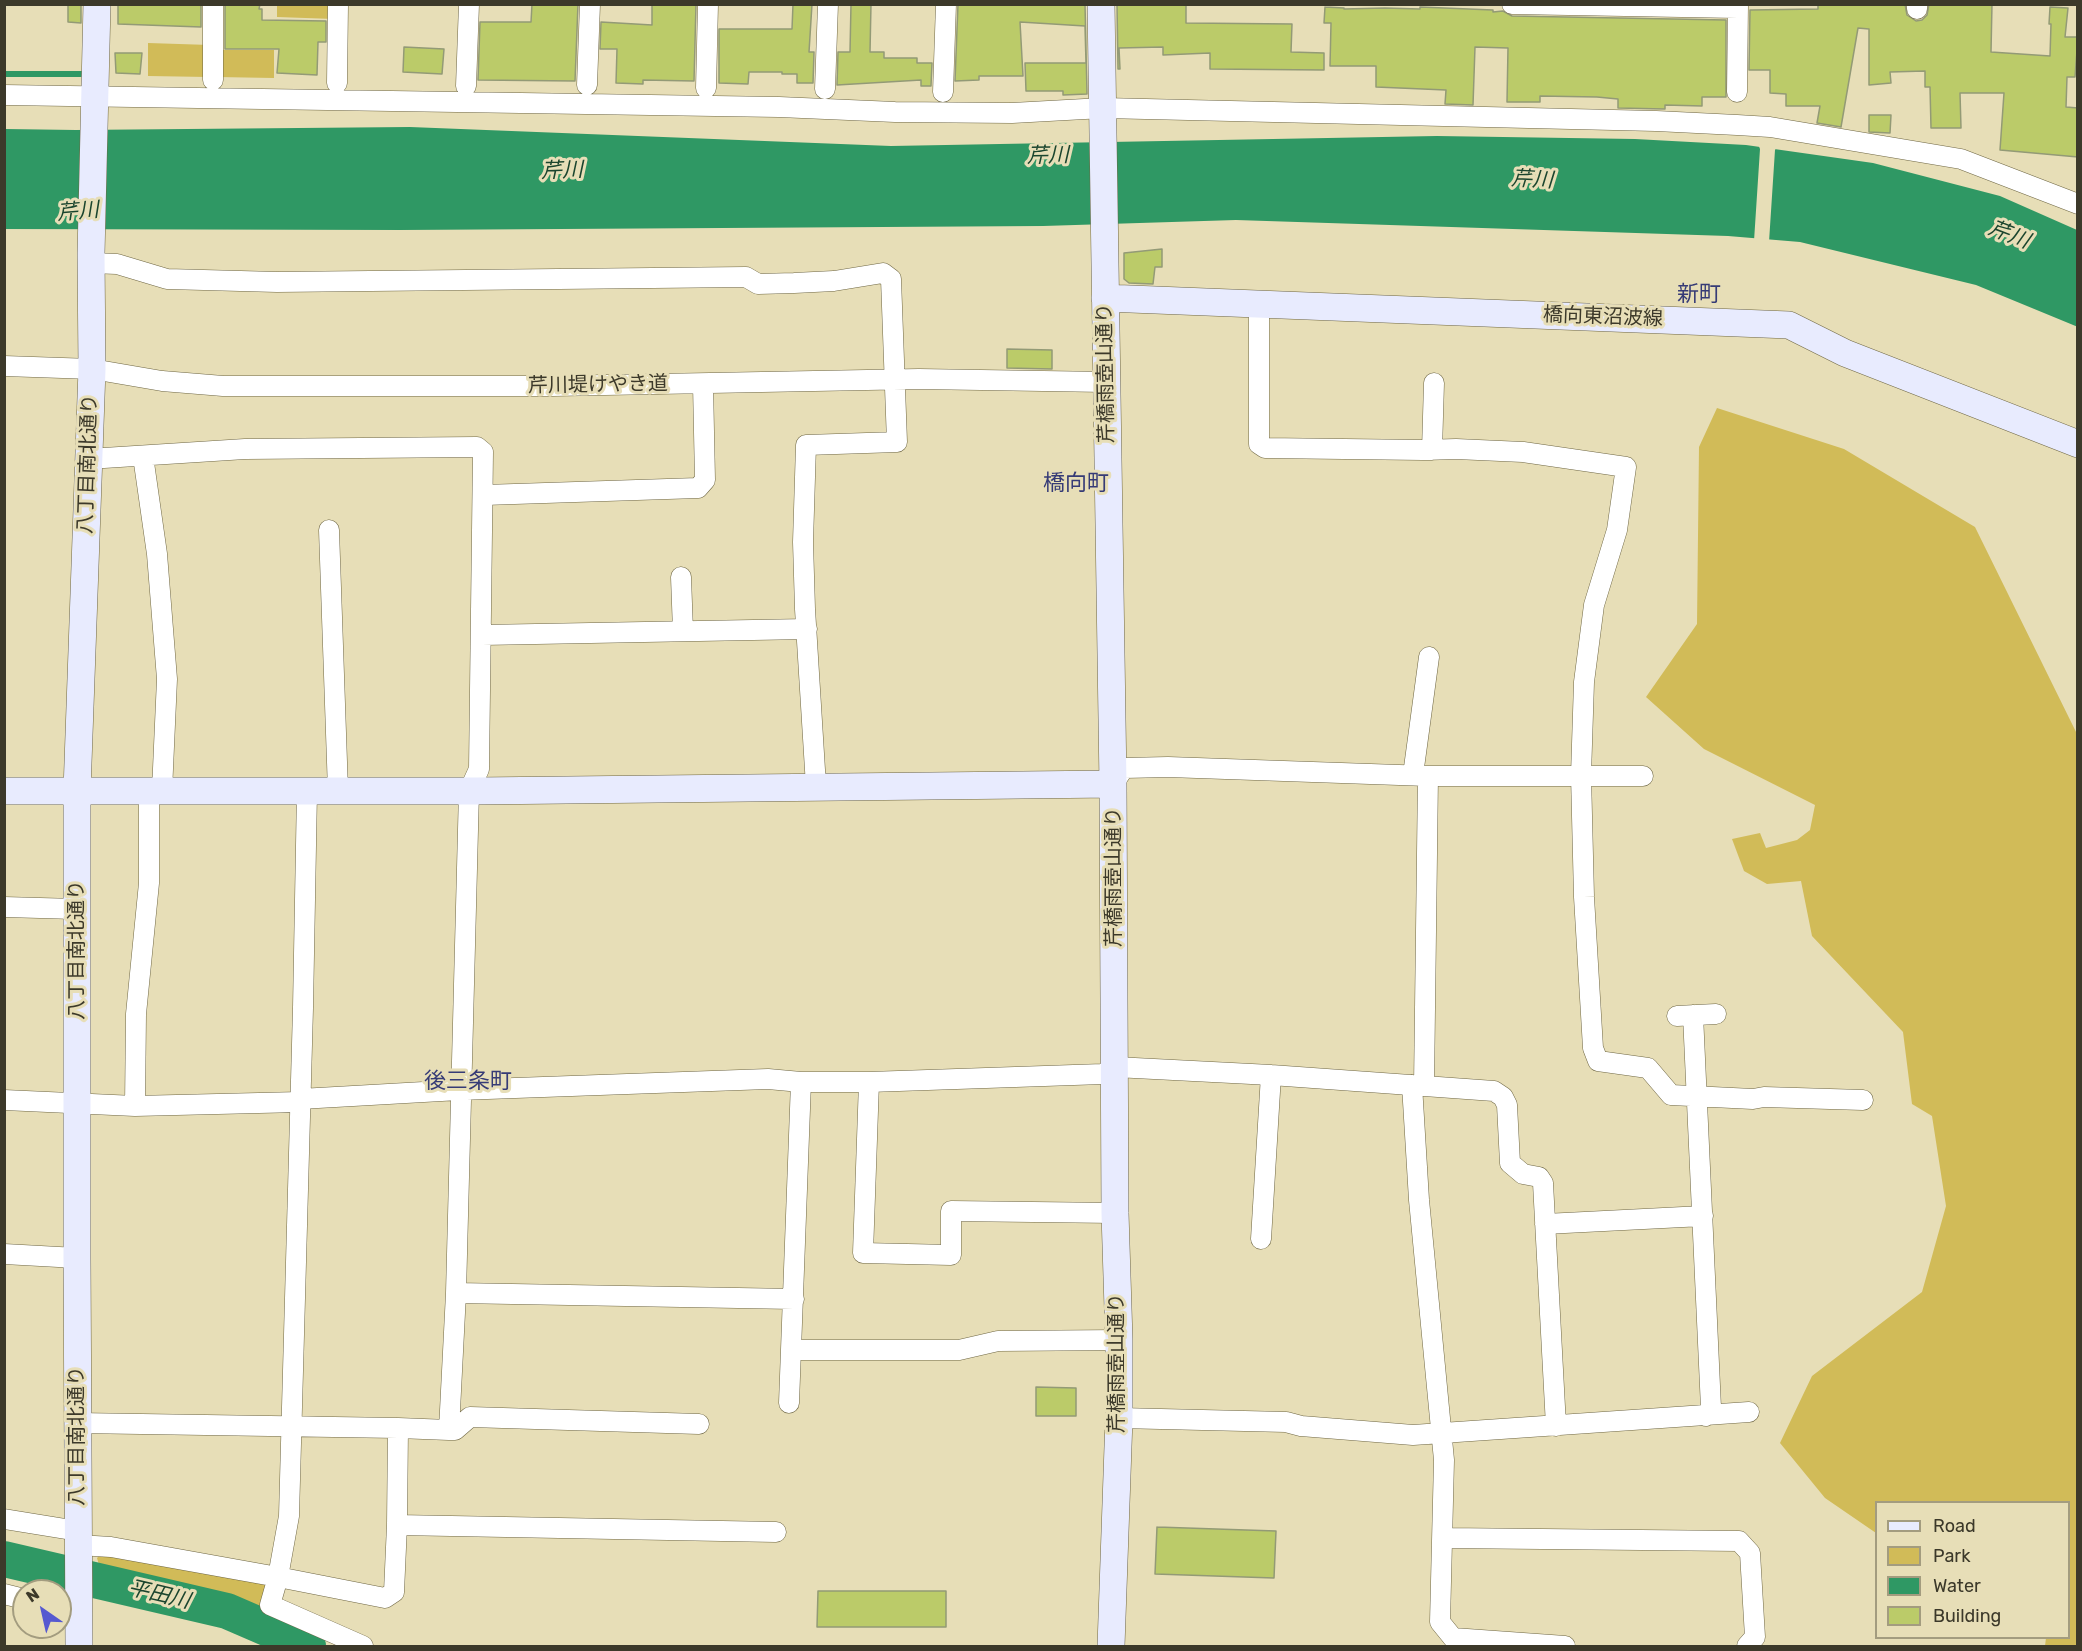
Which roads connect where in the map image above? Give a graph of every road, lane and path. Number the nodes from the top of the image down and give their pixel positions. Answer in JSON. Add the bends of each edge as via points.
{"nodes":[{"id":1,"x":98,"y":4,"type":"edge"},
{"id":2,"x":213,"y":4,"type":"edge"},
{"id":3,"x":338,"y":4,"type":"edge"},
{"id":4,"x":469,"y":4,"type":"edge"},
{"id":5,"x":590,"y":4,"type":"edge"},
{"id":6,"x":708,"y":4,"type":"edge"},
{"id":7,"x":828,"y":4,"type":"edge"},
{"id":8,"x":946,"y":4,"type":"edge"},
{"id":9,"x":1101,"y":4,"type":"edge"},
{"id":10,"x":1512,"y":4,"type":"edge"},
{"id":11,"x":1738,"y":6,"type":"edge"},
{"id":12,"x":213,"y":80,"type":"dead end"},
{"id":13,"x":337,"y":83,"type":"dead end"},
{"id":14,"x":587,"y":85,"type":"dead end"},
{"id":15,"x":466,"y":86,"type":"dead end"},
{"id":16,"x":706,"y":88,"type":"dead end"},
{"id":17,"x":825,"y":89,"type":"dead end"},
{"id":18,"x":943,"y":92,"type":"dead end"},
{"id":19,"x":1737,"y":92,"type":"dead end"},
{"id":20,"x":4,"y":95,"type":"edge"},
{"id":21,"x":95,"y":101,"type":"junction"},
{"id":22,"x":1103,"y":117,"type":"junction"},
{"id":23,"x":2078,"y":204,"type":"edge"},
{"id":24,"x":91,"y":254,"type":"junction"},
{"id":25,"x":1105,"y":298,"type":"junction"},
{"id":26,"x":1259,"y":305,"type":"junction"},
{"id":27,"x":4,"y":366,"type":"edge"},
{"id":28,"x":92,"y":369,"type":"junction"},
{"id":29,"x":894,"y":380,"type":"junction"},
{"id":30,"x":1105,"y":382,"type":"junction"},
{"id":31,"x":1434,"y":383,"type":"dead end"},
{"id":32,"x":703,"y":384,"type":"junction"},
{"id":33,"x":2078,"y":444,"type":"edge"},
{"id":34,"x":1432,"y":450,"type":"junction"},
{"id":35,"x":143,"y":456,"type":"junction"},
{"id":36,"x":88,"y":459,"type":"junction"},
{"id":37,"x":483,"y":495,"type":"junction"},
{"id":38,"x":329,"y":530,"type":"dead end"},
{"id":39,"x":681,"y":578,"type":"dead end"},
{"id":40,"x":807,"y":629,"type":"junction"},
{"id":41,"x":683,"y":631,"type":"junction"},
{"id":42,"x":482,"y":635,"type":"junction"},
{"id":43,"x":1428,"y":657,"type":"dead end"},
{"id":44,"x":1420,"y":775,"type":"junction"},
{"id":45,"x":1581,"y":776,"type":"junction"},
{"id":46,"x":1643,"y":776,"type":"dead end"},
{"id":47,"x":1113,"y":784,"type":"junction"},
{"id":48,"x":816,"y":786,"type":"junction"},
{"id":49,"x":4,"y":791,"type":"edge"},
{"id":50,"x":77,"y":791,"type":"junction"},
{"id":51,"x":155,"y":791,"type":"junction"},
{"id":52,"x":307,"y":791,"type":"junction"},
{"id":53,"x":338,"y":791,"type":"junction"},
{"id":54,"x":469,"y":791,"type":"junction"},
{"id":55,"x":4,"y":908,"type":"edge"},
{"id":56,"x":76,"y":909,"type":"junction"},
{"id":57,"x":1716,"y":1014,"type":"dead end"},
{"id":58,"x":1115,"y":1067,"type":"junction"},
{"id":59,"x":1271,"y":1075,"type":"junction"},
{"id":60,"x":801,"y":1082,"type":"junction"},
{"id":61,"x":869,"y":1082,"type":"junction"},
{"id":62,"x":1418,"y":1085,"type":"junction"},
{"id":63,"x":459,"y":1090,"type":"junction"},
{"id":64,"x":1696,"y":1096,"type":"junction"},
{"id":65,"x":4,"y":1100,"type":"edge"},
{"id":66,"x":1863,"y":1100,"type":"dead end"},
{"id":67,"x":300,"y":1101,"type":"junction"},
{"id":68,"x":76,"y":1103,"type":"junction"},
{"id":69,"x":135,"y":1106,"type":"junction"},
{"id":70,"x":1116,"y":1213,"type":"junction"},
{"id":71,"x":1703,"y":1216,"type":"junction"},
{"id":72,"x":1545,"y":1224,"type":"junction"},
{"id":73,"x":1261,"y":1239,"type":"dead end"},
{"id":74,"x":4,"y":1254,"type":"edge"},
{"id":75,"x":77,"y":1258,"type":"junction"},
{"id":76,"x":456,"y":1293,"type":"junction"},
{"id":77,"x":794,"y":1299,"type":"junction"},
{"id":78,"x":1119,"y":1340,"type":"junction"},
{"id":79,"x":791,"y":1350,"type":"junction"},
{"id":80,"x":789,"y":1403,"type":"dead end"},
{"id":81,"x":1749,"y":1412,"type":"dead end"},
{"id":82,"x":1706,"y":1416,"type":"junction"},
{"id":83,"x":1119,"y":1418,"type":"junction"},
{"id":84,"x":77,"y":1423,"type":"junction"},
{"id":85,"x":699,"y":1424,"type":"dead end"},
{"id":86,"x":1556,"y":1426,"type":"junction"},
{"id":87,"x":291,"y":1427,"type":"junction"},
{"id":88,"x":398,"y":1428,"type":"junction"},
{"id":89,"x":449,"y":1430,"type":"junction"},
{"id":90,"x":1441,"y":1434,"type":"junction"},
{"id":91,"x":4,"y":1519,"type":"edge"},
{"id":92,"x":397,"y":1525,"type":"junction"},
{"id":93,"x":776,"y":1532,"type":"dead end"},
{"id":94,"x":1444,"y":1538,"type":"junction"},
{"id":95,"x":78,"y":1544,"type":"junction"},
{"id":96,"x":278,"y":1576,"type":"junction"},
{"id":97,"x":73,"y":1607,"type":"edge"},
{"id":98,"x":1748,"y":1646,"type":"edge"},
{"id":99,"x":79,"y":1647,"type":"edge"},
{"id":100,"x":363,"y":1647,"type":"edge"},
{"id":101,"x":1111,"y":1647,"type":"edge"},
{"id":102,"x":1565,"y":1647,"type":"edge"}],
"edges":[{"from":1,"to":21,"type":"street","name":"八丁目南北通り"},
{"from":2,"to":12,"type":"street"},
{"from":3,"to":13,"type":"street"},
{"from":4,"to":15,"type":"street"},
{"from":5,"to":14,"type":"street"},
{"from":6,"to":16,"type":"street"},
{"from":7,"to":17,"type":"street"},
{"from":8,"to":18,"type":"street"},
{"from":9,"to":22,"type":"street","name":"芹橋雨壺山通り"},
{"from":10,"to":11,"type":"street"},
{"from":11,"to":19,"type":"street"},
{"from":20,"to":21,"type":"street"},
{"from":21,"to":22,"type":"street","via":[[779,107]]},
{"from":21,"to":24,"type":"street","name":"八丁目南北通り"},
{"from":22,"to":23,"type":"street","via":[[1656,122],[1770,127],[1960,159]]},
{"from":22,"to":25,"type":"street","name":"芹橋雨壺山通り"},
{"from":24,"to":28,"type":"street","name":"八丁目南北通り"},
{"from":24,"to":29,"type":"street","via":[[167,279],[277,282],[746,277],[758,284],[794,284],[883,273],[891,279]]},
{"from":25,"to":26,"type":"street","name":"橋向東沼波線"},
{"from":25,"to":30,"type":"street","name":"芹橋雨壺山通り"},
{"from":26,"to":33,"type":"street","name":"橋向東沼波線","via":[[1789,325],[1845,353]]},
{"from":26,"to":34,"type":"street","via":[[1259,444],[1264,448]]},
{"from":27,"to":28,"type":"street","name":"芹川堤けやき道"},
{"from":28,"to":32,"type":"street","name":"芹川堤けやき道","via":[[223,386]]},
{"from":28,"to":36,"type":"street","name":"八丁目南北通り"},
{"from":29,"to":30,"type":"street","name":"芹川堤けやき道"},
{"from":29,"to":32,"type":"street","name":"芹川堤けやき道"},
{"from":29,"to":40,"type":"street","via":[[897,442],[806,445],[803,542]]},
{"from":30,"to":47,"type":"street","name":"芹橋雨壺山通り"},
{"from":31,"to":34,"type":"street"},
{"from":32,"to":37,"type":"street","via":[[705,480],[698,488]]},
{"from":34,"to":45,"type":"street","via":[[1522,452],[1626,467],[1617,530],[1593,616],[1584,681]]},
{"from":35,"to":36,"type":"street"},
{"from":35,"to":37,"type":"street","via":[[245,449],[477,447],[483,452]]},
{"from":35,"to":51,"type":"street","via":[[157,554],[167,679]]},
{"from":36,"to":50,"type":"street","name":"八丁目南北通り"},
{"from":37,"to":42,"type":"street"},
{"from":38,"to":53,"type":"street"},
{"from":39,"to":41,"type":"street"},
{"from":40,"to":41,"type":"street"},
{"from":40,"to":48,"type":"street"},
{"from":41,"to":42,"type":"street"},
{"from":42,"to":54,"type":"street","via":[[479,769]]},
{"from":43,"to":44,"type":"street"},
{"from":44,"to":45,"type":"street"},
{"from":44,"to":47,"type":"street","via":[[1124,768]]},
{"from":44,"to":62,"type":"street"},
{"from":45,"to":46,"type":"street"},
{"from":45,"to":64,"type":"street","via":[[1593,1048],[1598,1061],[1648,1068],[1671,1095]]},
{"from":47,"to":48,"type":"street"},
{"from":47,"to":58,"type":"street","name":"芹橋雨壺山通り"},
{"from":48,"to":54,"type":"street"},
{"from":49,"to":50,"type":"street"},
{"from":50,"to":51,"type":"street"},
{"from":50,"to":56,"type":"street","name":"八丁目南北通り"},
{"from":51,"to":52,"type":"street"},
{"from":51,"to":69,"type":"street","via":[[136,1014]]},
{"from":52,"to":53,"type":"street"},
{"from":52,"to":67,"type":"street"},
{"from":53,"to":54,"type":"street"},
{"from":54,"to":63,"type":"street"},
{"from":55,"to":56,"type":"street"},
{"from":56,"to":68,"type":"street","name":"八丁目南北通り"},
{"from":57,"to":64,"type":"street","via":[[1685,1016]]},
{"from":58,"to":59,"type":"street"},
{"from":58,"to":61,"type":"street","via":[[1103,1074]]},
{"from":58,"to":70,"type":"street","name":"芹橋雨壺山通り"},
{"from":59,"to":62,"type":"street"},
{"from":59,"to":73,"type":"street"},
{"from":60,"to":61,"type":"street"},
{"from":60,"to":63,"type":"street","via":[[768,1079]]},
{"from":60,"to":77,"type":"street"},
{"from":61,"to":70,"type":"street","via":[[863,1252],[951,1255],[951,1211]]},
{"from":62,"to":72,"type":"street","via":[[1494,1091],[1503,1097],[1507,1105],[1510,1163],[1523,1174],[1539,1177],[1543,1183]]},
{"from":62,"to":90,"type":"street","via":[[1419,1200]]},
{"from":63,"to":67,"type":"street"},
{"from":63,"to":76,"type":"street"},
{"from":64,"to":66,"type":"street"},
{"from":64,"to":71,"type":"street"},
{"from":65,"to":68,"type":"street"},
{"from":67,"to":69,"type":"street"},
{"from":67,"to":87,"type":"street"},
{"from":68,"to":69,"type":"street"},
{"from":68,"to":75,"type":"street","name":"八丁目南北通り"},
{"from":70,"to":78,"type":"street","name":"芹橋雨壺山通り"},
{"from":71,"to":72,"type":"street"},
{"from":71,"to":82,"type":"street","via":[[1712,1408]]},
{"from":72,"to":86,"type":"street"},
{"from":74,"to":75,"type":"street"},
{"from":75,"to":84,"type":"street","name":"八丁目南北通り"},
{"from":76,"to":77,"type":"street"},
{"from":76,"to":89,"type":"street"},
{"from":77,"to":79,"type":"street"},
{"from":78,"to":79,"type":"street","via":[[998,1341],[959,1350]]},
{"from":78,"to":83,"type":"street","name":"芹橋雨壺山通り"},
{"from":79,"to":80,"type":"street"},
{"from":81,"to":82,"type":"street"},
{"from":82,"to":86,"type":"street"},
{"from":83,"to":90,"type":"street","via":[[1286,1422],[1413,1435]]},
{"from":83,"to":101,"type":"street","name":"芹橋雨壺山通り"},
{"from":84,"to":87,"type":"street"},
{"from":84,"to":95,"type":"street","name":"八丁目南北通り"},
{"from":85,"to":89,"type":"street","via":[[470,1417],[455,1430]]},
{"from":86,"to":90,"type":"street"},
{"from":87,"to":88,"type":"street"},
{"from":87,"to":96,"type":"street","via":[[289,1516]]},
{"from":88,"to":89,"type":"street"},
{"from":88,"to":92,"type":"street"},
{"from":90,"to":94,"type":"street"},
{"from":91,"to":95,"type":"street"},
{"from":92,"to":93,"type":"street"},
{"from":92,"to":96,"type":"street","via":[[393,1592],[386,1598]]},
{"from":94,"to":98,"type":"street","via":[[1739,1541],[1750,1553],[1755,1637]]},
{"from":94,"to":102,"type":"street","via":[[1440,1622],[1453,1638]]},
{"from":95,"to":96,"type":"street"},
{"from":95,"to":97,"type":"street","name":"八丁目南北通り"},
{"from":96,"to":100,"type":"street","via":[[270,1605]]},
{"from":97,"to":99,"type":"street","name":"八丁目南北通り"}]}
